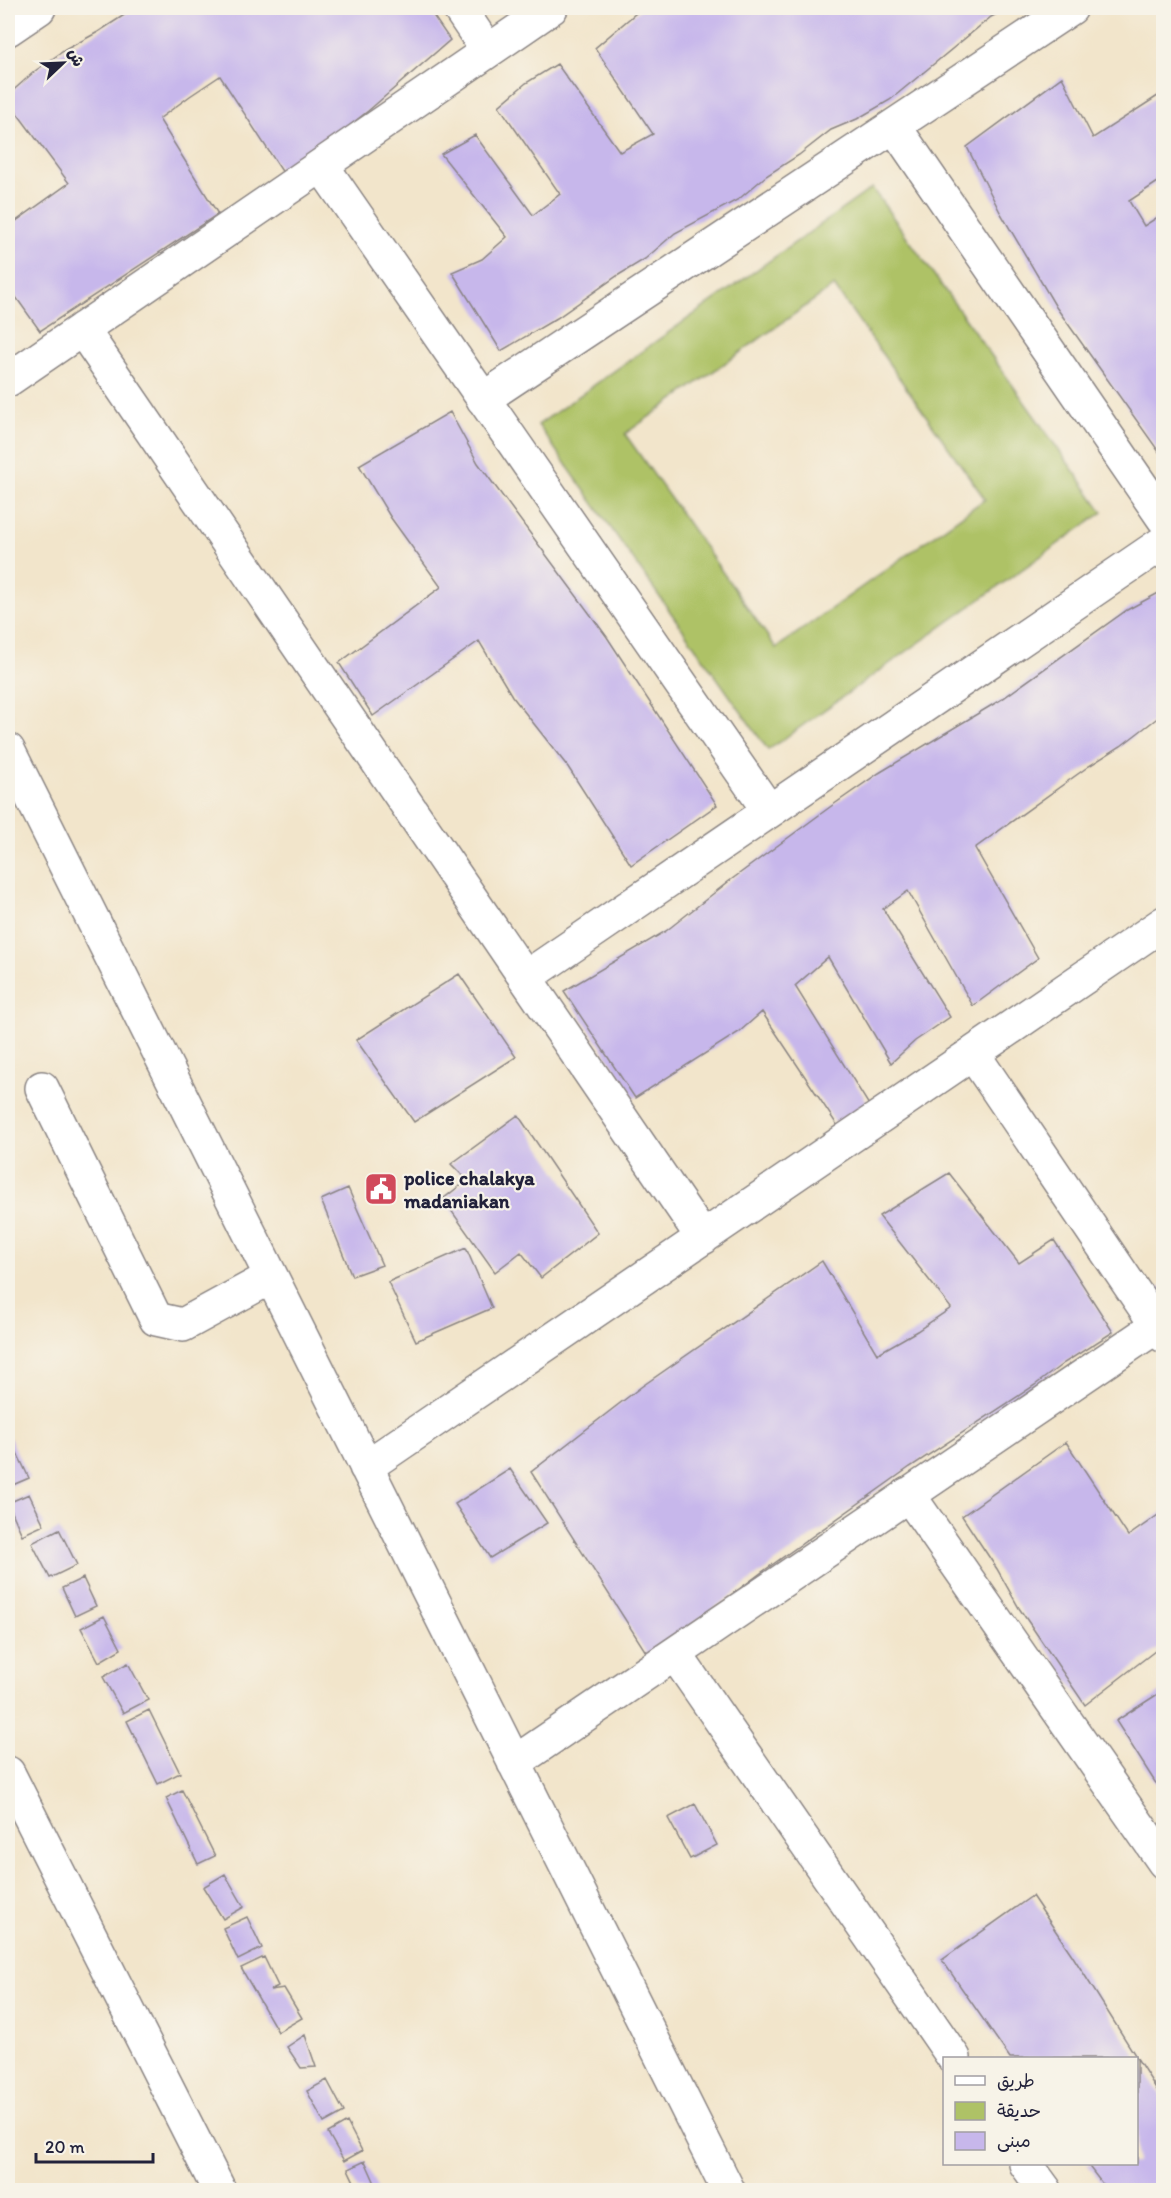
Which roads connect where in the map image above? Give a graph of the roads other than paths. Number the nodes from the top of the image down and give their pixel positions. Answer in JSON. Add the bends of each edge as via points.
{"nodes":[{"id":1,"x":39,"y":8,"type":"edge"},
{"id":2,"x":459,"y":8,"type":"edge"},
{"id":3,"x":551,"y":8,"type":"edge"},
{"id":4,"x":1071,"y":8,"type":"edge"},
{"id":5,"x":8,"y":29,"type":"edge"},
{"id":6,"x":488,"y":51,"type":"junction"},
{"id":7,"x":894,"y":126,"type":"junction"},
{"id":8,"x":322,"y":166,"type":"junction"},
{"id":9,"x":82,"y":329,"type":"junction"},
{"id":10,"x":8,"y":380,"type":"edge"},
{"id":11,"x":483,"y":399,"type":"junction"},
{"id":12,"x":1164,"y":519,"type":"edge"},
{"id":13,"x":1164,"y":542,"type":"edge"},
{"id":14,"x":8,"y":750,"type":"edge"},
{"id":15,"x":769,"y":811,"type":"junction"},
{"id":16,"x":1164,"y":923,"type":"edge"},
{"id":17,"x":525,"y":978,"type":"junction"},
{"id":18,"x":973,"y":1054,"type":"junction"},
{"id":19,"x":42,"y":1089,"type":"dead end"},
{"id":20,"x":703,"y":1238,"type":"junction"},
{"id":21,"x":271,"y":1277,"type":"junction"},
{"id":22,"x":1160,"y":1331,"type":"edge"},
{"id":23,"x":366,"y":1467,"type":"junction"},
{"id":24,"x":908,"y":1494,"type":"junction"},
{"id":25,"x":675,"y":1654,"type":"junction"},
{"id":26,"x":513,"y":1763,"type":"junction"},
{"id":27,"x":8,"y":1773,"type":"edge"},
{"id":28,"x":1164,"y":1862,"type":"edge"},
{"id":29,"x":953,"y":2057,"type":"edge"},
{"id":30,"x":1027,"y":2165,"type":"edge"},
{"id":31,"x":219,"y":2190,"type":"edge"},
{"id":32,"x":728,"y":2190,"type":"edge"},
{"id":33,"x":1045,"y":2190,"type":"edge"}],
"edges":[{"from":1,"to":5,"type":"street"},
{"from":2,"to":6,"type":"street"},
{"from":3,"to":6,"type":"street"},
{"from":4,"to":7,"type":"street"},
{"from":6,"to":8,"type":"street"},
{"from":7,"to":11,"type":"street"},
{"from":7,"to":12,"type":"street"},
{"from":8,"to":9,"type":"street"},
{"from":8,"to":11,"type":"street"},
{"from":9,"to":10,"type":"street"},
{"from":9,"to":17,"type":"street"},
{"from":11,"to":15,"type":"street"},
{"from":13,"to":15,"type":"street"},
{"from":14,"to":21,"type":"street"},
{"from":15,"to":17,"type":"street"},
{"from":16,"to":18,"type":"street"},
{"from":17,"to":20,"type":"street"},
{"from":18,"to":20,"type":"street"},
{"from":18,"to":22,"type":"street"},
{"from":19,"to":21,"type":"street","via":[[156,1319],[183,1325]]},
{"from":20,"to":23,"type":"street"},
{"from":21,"to":23,"type":"street"},
{"from":22,"to":24,"type":"street"},
{"from":23,"to":26,"type":"street"},
{"from":24,"to":25,"type":"street"},
{"from":24,"to":28,"type":"street"},
{"from":25,"to":26,"type":"street"},
{"from":25,"to":29,"type":"street"},
{"from":26,"to":32,"type":"street"},
{"from":27,"to":31,"type":"street"},
{"from":30,"to":33,"type":"street"}]}
